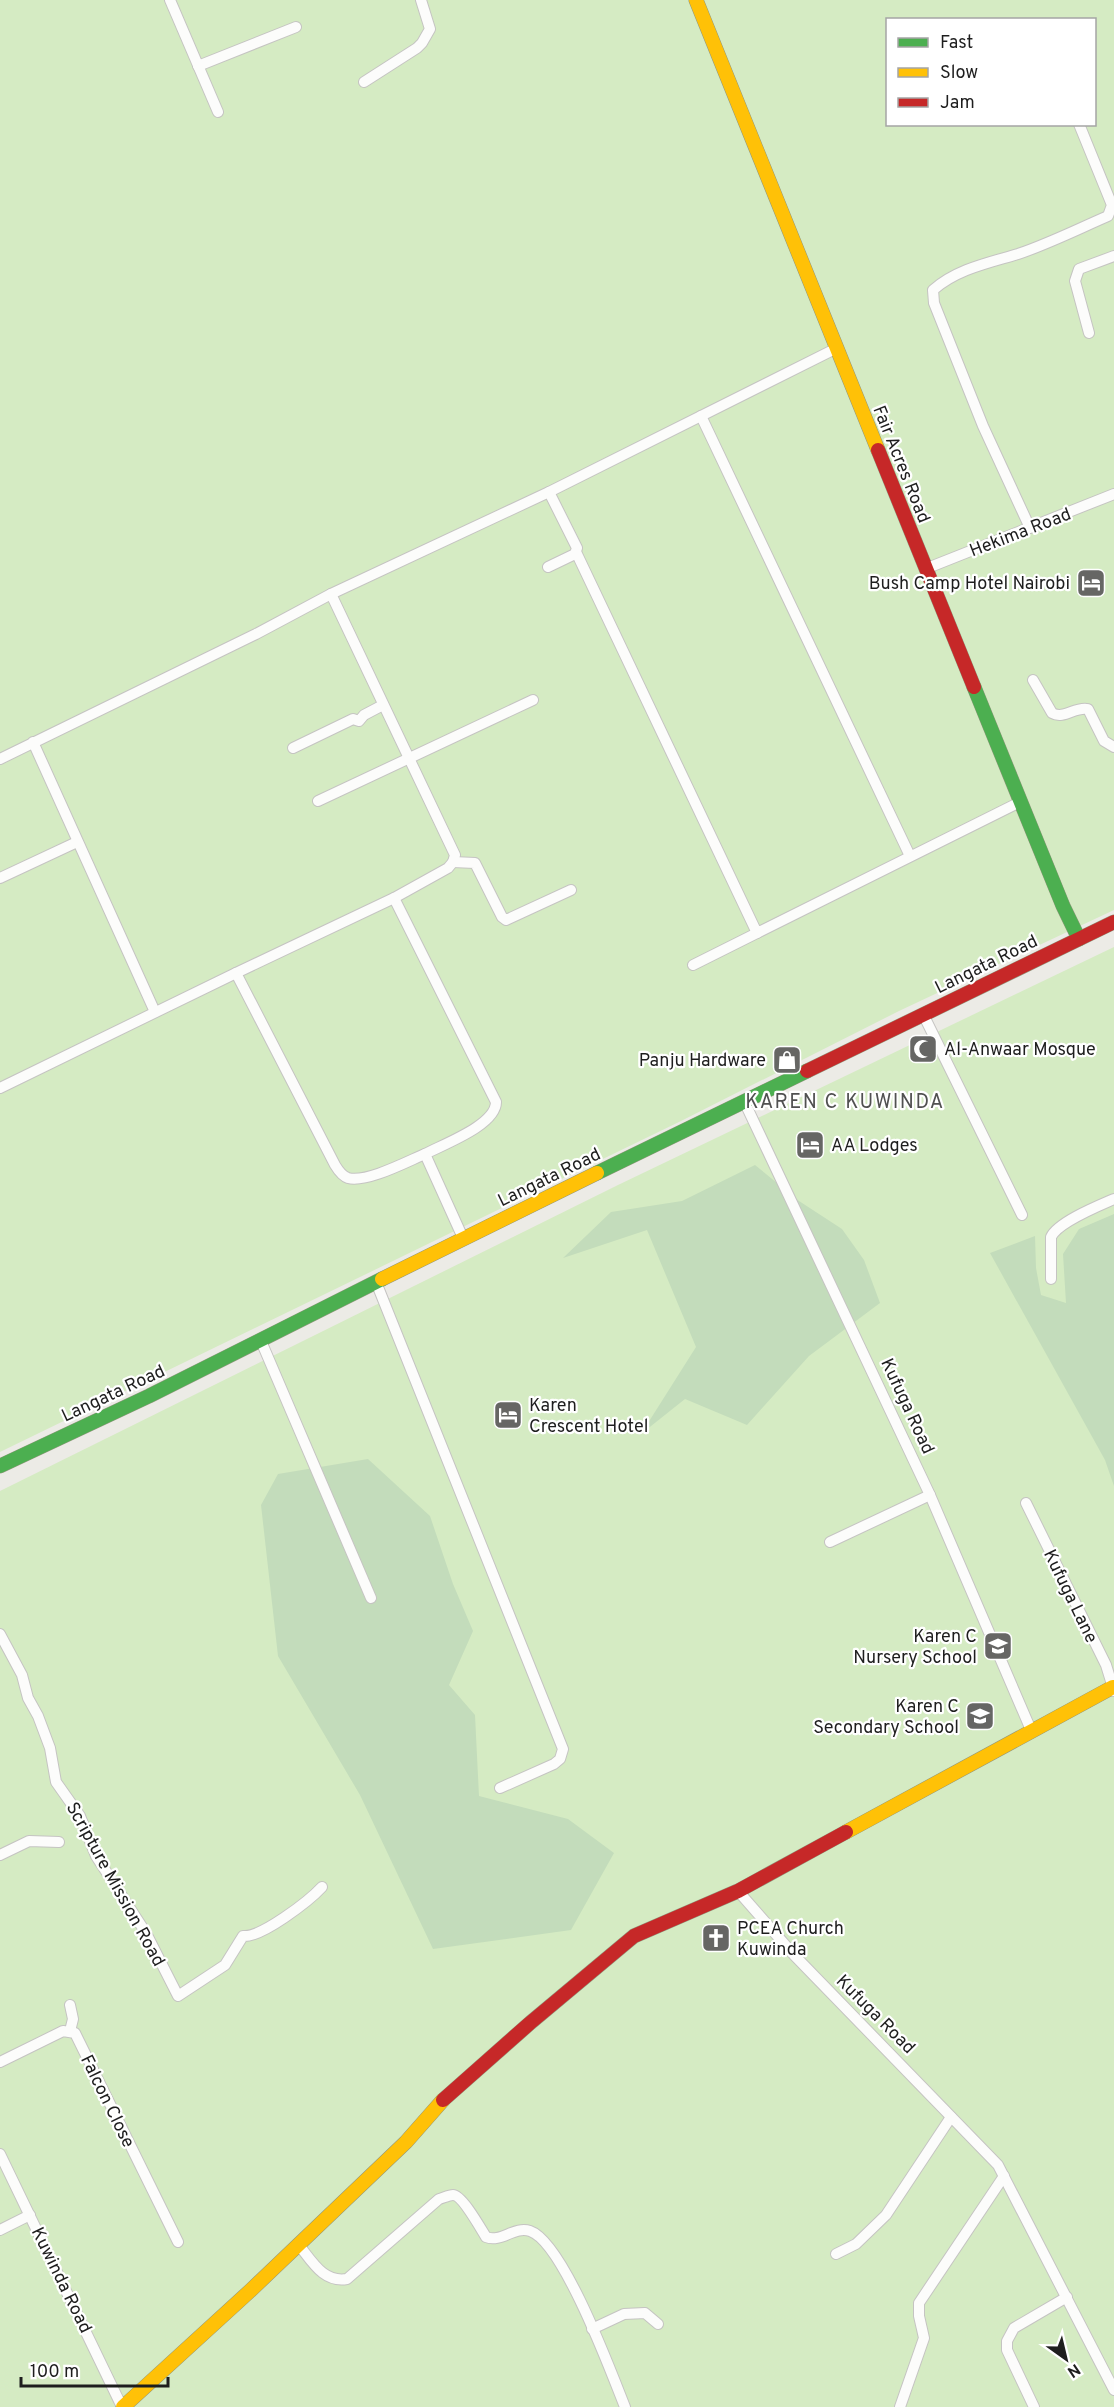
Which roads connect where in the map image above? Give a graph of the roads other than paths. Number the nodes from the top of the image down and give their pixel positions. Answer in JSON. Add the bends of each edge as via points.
{"nodes":[{"id":1,"x":170,"y":0,"type":"edge"},
{"id":2,"x":421,"y":0,"type":"edge"},
{"id":3,"x":696,"y":0,"type":"edge"},
{"id":4,"x":296,"y":27,"type":"dead end"},
{"id":5,"x":198,"y":66,"type":"junction"},
{"id":6,"x":364,"y":82,"type":"dead end"},
{"id":7,"x":218,"y":112,"type":"dead end"},
{"id":8,"x":1080,"y":126,"type":"edge"},
{"id":9,"x":1114,"y":256,"type":"edge"},
{"id":10,"x":1089,"y":333,"type":"dead end"},
{"id":11,"x":837,"y":348,"type":"junction"},
{"id":12,"x":701,"y":416,"type":"junction"},
{"id":13,"x":549,"y":492,"type":"junction"},
{"id":14,"x":1114,"y":494,"type":"edge"},
{"id":15,"x":1030,"y":528,"type":"junction"},
{"id":16,"x":576,"y":552,"type":"junction"},
{"id":17,"x":548,"y":567,"type":"dead end"},
{"id":18,"x":925,"y":569,"type":"junction"},
{"id":19,"x":331,"y":594,"type":"junction"},
{"id":20,"x":1033,"y":680,"type":"dead end"},
{"id":21,"x":533,"y":700,"type":"dead end"},
{"id":22,"x":383,"y":705,"type":"junction"},
{"id":23,"x":33,"y":742,"type":"junction"},
{"id":24,"x":1114,"y":747,"type":"edge"},
{"id":25,"x":293,"y":748,"type":"dead end"},
{"id":26,"x":0,"y":759,"type":"edge"},
{"id":27,"x":411,"y":759,"type":"junction"},
{"id":28,"x":318,"y":801,"type":"dead end"},
{"id":29,"x":1020,"y":802,"type":"junction"},
{"id":30,"x":77,"y":842,"type":"junction"},
{"id":31,"x":910,"y":856,"type":"junction"},
{"id":32,"x":453,"y":862,"type":"junction"},
{"id":33,"x":0,"y":878,"type":"edge"},
{"id":34,"x":571,"y":890,"type":"dead end"},
{"id":35,"x":394,"y":898,"type":"junction"},
{"id":36,"x":1114,"y":922,"type":"edge"},
{"id":37,"x":758,"y":933,"type":"junction"},
{"id":38,"x":1079,"y":939,"type":"junction"},
{"id":39,"x":693,"y":966,"type":"dead end"},
{"id":40,"x":236,"y":973,"type":"junction"},
{"id":41,"x":155,"y":1012,"type":"junction"},
{"id":42,"x":923,"y":1014,"type":"junction"},
{"id":43,"x":0,"y":1088,"type":"edge"},
{"id":44,"x":744,"y":1101,"type":"junction"},
{"id":45,"x":425,"y":1154,"type":"junction"},
{"id":46,"x":1114,"y":1199,"type":"edge"},
{"id":47,"x":1022,"y":1215,"type":"dead end"},
{"id":48,"x":464,"y":1239,"type":"junction"},
{"id":49,"x":1051,"y":1279,"type":"dead end"},
{"id":50,"x":376,"y":1282,"type":"junction"},
{"id":51,"x":261,"y":1341,"type":"junction"},
{"id":52,"x":0,"y":1466,"type":"edge"},
{"id":53,"x":930,"y":1495,"type":"junction"},
{"id":54,"x":1026,"y":1503,"type":"dead end"},
{"id":55,"x":830,"y":1542,"type":"dead end"},
{"id":56,"x":371,"y":1598,"type":"dead end"},
{"id":57,"x":0,"y":1634,"type":"edge"},
{"id":58,"x":1113,"y":1689,"type":"edge"},
{"id":59,"x":1031,"y":1730,"type":"junction"},
{"id":60,"x":500,"y":1788,"type":"dead end"},
{"id":61,"x":59,"y":1842,"type":"dead end"},
{"id":62,"x":0,"y":1855,"type":"edge"},
{"id":63,"x":322,"y":1887,"type":"dead end"},
{"id":64,"x":738,"y":1891,"type":"junction"},
{"id":65,"x":70,"y":2005,"type":"dead end"},
{"id":66,"x":70,"y":2031,"type":"junction"},
{"id":67,"x":0,"y":2062,"type":"edge"},
{"id":68,"x":951,"y":2116,"type":"junction"},
{"id":69,"x":0,"y":2154,"type":"edge"},
{"id":70,"x":1004,"y":2176,"type":"junction"},
{"id":71,"x":30,"y":2215,"type":"junction"},
{"id":72,"x":0,"y":2230,"type":"edge"},
{"id":73,"x":178,"y":2241,"type":"dead end"},
{"id":74,"x":298,"y":2244,"type":"junction"},
{"id":75,"x":836,"y":2254,"type":"dead end"},
{"id":76,"x":1067,"y":2297,"type":"junction"},
{"id":77,"x":658,"y":2324,"type":"dead end"},
{"id":78,"x":592,"y":2329,"type":"junction"},
{"id":79,"x":1114,"y":2360,"type":"edge"},
{"id":80,"x":1103,"y":2366,"type":"junction"},
{"id":81,"x":1114,"y":2390,"type":"edge"},
{"id":82,"x":122,"y":2407,"type":"edge"},
{"id":83,"x":625,"y":2407,"type":"edge"},
{"id":84,"x":900,"y":2407,"type":"edge"},
{"id":85,"x":1034,"y":2407,"type":"edge"}],
"edges":[{"from":1,"to":5,"type":"street"},
{"from":2,"to":6,"type":"street","via":[[430,29],[422,43]]},
{"from":3,"to":11,"type":"street","name":"Fair Acres Road"},
{"from":4,"to":5,"type":"street"},
{"from":5,"to":7,"type":"street"},
{"from":8,"to":15,"type":"street","via":[[1112,205],[1107,216],[1018,254],[979,264],[946,280],[932,293],[983,426]]},
{"from":9,"to":10,"type":"street","via":[[1079,269],[1075,281]]},
{"from":11,"to":12,"type":"street"},
{"from":11,"to":18,"type":"street","name":"Fair Acres Road"},
{"from":12,"to":13,"type":"street"},
{"from":12,"to":31,"type":"street"},
{"from":13,"to":16,"type":"street"},
{"from":13,"to":19,"type":"street"},
{"from":14,"to":15,"type":"street","name":"Hekima Road"},
{"from":15,"to":18,"type":"street","name":"Hekima Road"},
{"from":16,"to":17,"type":"street"},
{"from":16,"to":37,"type":"street"},
{"from":18,"to":29,"type":"street","name":"Fair Acres Road"},
{"from":19,"to":22,"type":"street"},
{"from":19,"to":23,"type":"street"},
{"from":20,"to":24,"type":"street","via":[[1052,713],[1060,716],[1088,709],[1104,741]]},
{"from":21,"to":27,"type":"street"},
{"from":22,"to":25,"type":"street","via":[[358,721],[353,719]]},
{"from":22,"to":27,"type":"street"},
{"from":23,"to":26,"type":"street"},
{"from":23,"to":30,"type":"street"},
{"from":27,"to":28,"type":"street"},
{"from":27,"to":32,"type":"street","via":[[454,850]]},
{"from":29,"to":31,"type":"street"},
{"from":29,"to":38,"type":"street","name":"Fair Acres Road"},
{"from":30,"to":33,"type":"street"},
{"from":30,"to":41,"type":"street"},
{"from":31,"to":37,"type":"street"},
{"from":32,"to":34,"type":"street","via":[[475,863],[506,920]]},
{"from":32,"to":35,"type":"street"},
{"from":35,"to":40,"type":"street"},
{"from":35,"to":45,"type":"street","via":[[496,1102],[486,1122]]},
{"from":36,"to":38,"type":"street","name":"Langata Road"},
{"from":37,"to":39,"type":"street"},
{"from":38,"to":42,"type":"street","name":"Langata Road"},
{"from":40,"to":41,"type":"street"},
{"from":40,"to":45,"type":"street","via":[[343,1175],[372,1175]]},
{"from":41,"to":43,"type":"street"},
{"from":42,"to":44,"type":"street","name":"Langata Road"},
{"from":42,"to":47,"type":"street"},
{"from":44,"to":48,"type":"street","name":"Langata Road"},
{"from":44,"to":53,"type":"street","name":"Kufuga Road"},
{"from":45,"to":48,"type":"street"},
{"from":46,"to":49,"type":"street","via":[[1053,1233]]},
{"from":48,"to":50,"type":"street","name":"Langata Road"},
{"from":50,"to":51,"type":"street","name":"Langata Road"},
{"from":50,"to":60,"type":"street","via":[[563,1749],[554,1764]]},
{"from":51,"to":52,"type":"street","name":"Langata Road"},
{"from":51,"to":56,"type":"street"},
{"from":53,"to":55,"type":"street"},
{"from":53,"to":59,"type":"street","name":"Kufuga Road"},
{"from":54,"to":58,"type":"street","name":"Kufuga Lane","via":[[1106,1665]]},
{"from":57,"to":63,"type":"street","name":"Scripture Mission Road","via":[[38,1716],[50,1748],[56,1782],[80,1816],[96,1856],[147,1934],[178,1996],[225,1965],[243,1936],[288,1915]]},
{"from":58,"to":59,"type":"street"},
{"from":59,"to":64,"type":"street"},
{"from":61,"to":62,"type":"street","via":[[29,1841]]},
{"from":64,"to":68,"type":"street","name":"Kufuga Road","via":[[794,1955]]},
{"from":64,"to":74,"type":"street","via":[[634,1936],[444,2099],[406,2142]]},
{"from":65,"to":66,"type":"street","via":[[74,2019]]},
{"from":66,"to":67,"type":"street"},
{"from":66,"to":73,"type":"street","name":"Falcon Close","via":[[75,2033]]},
{"from":68,"to":70,"type":"street","name":"Kufuga Road"},
{"from":68,"to":75,"type":"street","via":[[886,2215],[856,2244]]},
{"from":69,"to":71,"type":"street","name":"Kuwinda Road"},
{"from":70,"to":76,"type":"street","name":"Kufuga Road"},
{"from":70,"to":84,"type":"street","via":[[919,2303],[924,2338]]},
{"from":71,"to":72,"type":"street"},
{"from":71,"to":82,"type":"street","name":"Kuwinda Road"},
{"from":74,"to":78,"type":"street","via":[[328,2278],[347,2279],[439,2199],[459,2196],[486,2237],[496,2239],[516,2231],[530,2231],[551,2248]]},
{"from":74,"to":82,"type":"street"},
{"from":76,"to":80,"type":"street","name":"Kufuga Road"},
{"from":76,"to":85,"type":"street","via":[[1009,2334],[1007,2350]]},
{"from":77,"to":78,"type":"street","via":[[645,2313],[630,2312]]},
{"from":78,"to":83,"type":"street"},
{"from":79,"to":80,"type":"street"},
{"from":80,"to":81,"type":"street","name":"Kufuga Road"}]}
